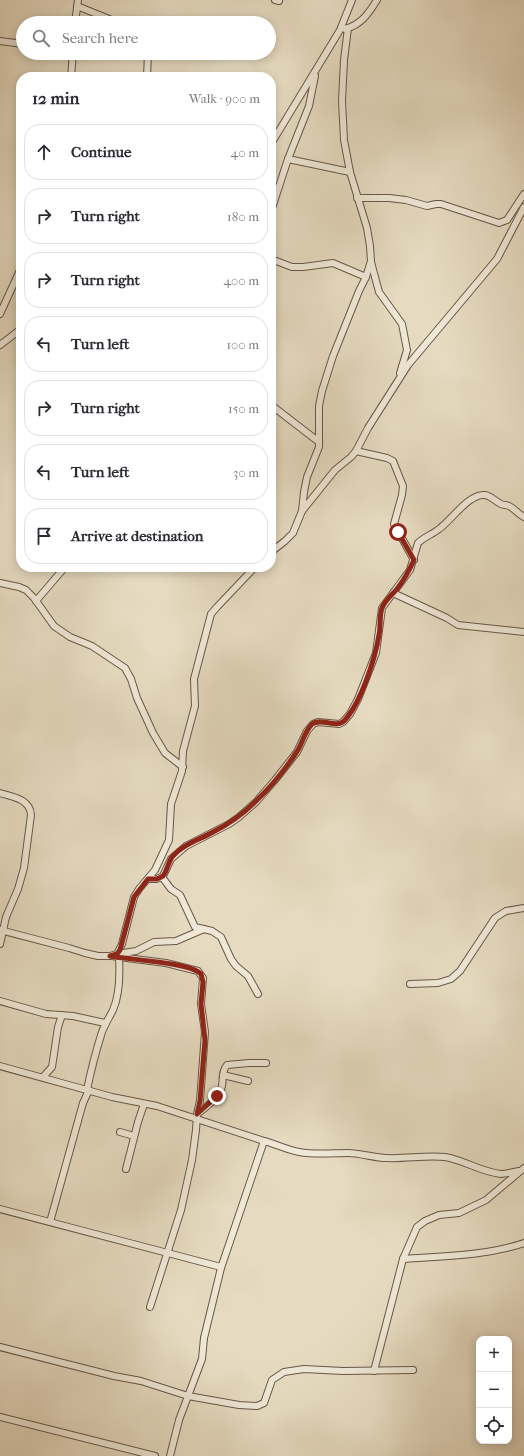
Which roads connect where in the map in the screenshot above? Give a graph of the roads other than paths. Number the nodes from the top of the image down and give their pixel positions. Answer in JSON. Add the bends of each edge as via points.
{"nodes":[{"id":1,"x":352,"y":0,"type":"edge"},
{"id":2,"x":378,"y":0,"type":"edge"},
{"id":3,"x":77,"y":3,"type":"edge"},
{"id":4,"x":76,"y":16,"type":"edge"},
{"id":5,"x":104,"y":16,"type":"edge"},
{"id":6,"x":348,"y":28,"type":"junction"},
{"id":7,"x":340,"y":30,"type":"junction"},
{"id":8,"x":0,"y":41,"type":"edge"},
{"id":9,"x":16,"y":43,"type":"edge"},
{"id":10,"x":72,"y":60,"type":"edge"},
{"id":11,"x":148,"y":60,"type":"edge"},
{"id":12,"x":316,"y":70,"type":"junction"},
{"id":13,"x":71,"y":72,"type":"edge"},
{"id":14,"x":147,"y":72,"type":"edge"},
{"id":15,"x":276,"y":136,"type":"edge"},
{"id":16,"x":288,"y":159,"type":"junction"},
{"id":17,"x":350,"y":172,"type":"junction"},
{"id":18,"x":524,"y":194,"type":"edge"},
{"id":19,"x":276,"y":196,"type":"edge"},
{"id":20,"x":357,"y":198,"type":"junction"},
{"id":21,"x":524,"y":207,"type":"edge"},
{"id":22,"x":276,"y":261,"type":"edge"},
{"id":23,"x":371,"y":261,"type":"junction"},
{"id":24,"x":366,"y":277,"type":"junction"},
{"id":25,"x":16,"y":279,"type":"edge"},
{"id":26,"x":0,"y":314,"type":"edge"},
{"id":27,"x":16,"y":333,"type":"edge"},
{"id":28,"x":0,"y":345,"type":"edge"},
{"id":29,"x":397,"y":381,"type":"junction"},
{"id":30,"x":276,"y":409,"type":"edge"},
{"id":31,"x":319,"y":442,"type":"junction"},
{"id":32,"x":356,"y":451,"type":"junction"},
{"id":33,"x":302,"y":511,"type":"junction"},
{"id":34,"x":524,"y":517,"type":"edge"},
{"id":35,"x":276,"y":548,"type":"edge"},
{"id":36,"x":414,"y":560,"type":"junction"},
{"id":37,"x":61,"y":572,"type":"edge"},
{"id":38,"x":250,"y":572,"type":"edge"},
{"id":39,"x":0,"y":583,"type":"edge"},
{"id":40,"x":393,"y":593,"type":"junction"},
{"id":41,"x":36,"y":601,"type":"junction"},
{"id":42,"x":524,"y":632,"type":"edge"},
{"id":43,"x":183,"y":767,"type":"junction"},
{"id":44,"x":0,"y":793,"type":"edge"},
{"id":45,"x":162,"y":877,"type":"junction"},
{"id":46,"x":148,"y":879,"type":"junction"},
{"id":47,"x":524,"y":908,"type":"edge"},
{"id":48,"x":1,"y":930,"type":"edge"},
{"id":49,"x":204,"y":930,"type":"junction"},
{"id":50,"x":0,"y":944,"type":"edge"},
{"id":51,"x":118,"y":956,"type":"junction"},
{"id":52,"x":410,"y":984,"type":"dead end"},
{"id":53,"x":258,"y":994,"type":"dead end"},
{"id":54,"x":0,"y":1002,"type":"edge"},
{"id":55,"x":62,"y":1014,"type":"junction"},
{"id":56,"x":105,"y":1023,"type":"junction"},
{"id":57,"x":266,"y":1063,"type":"dead end"},
{"id":58,"x":0,"y":1066,"type":"edge"},
{"id":59,"x":223,"y":1075,"type":"junction"},
{"id":60,"x":43,"y":1077,"type":"junction"},
{"id":61,"x":248,"y":1081,"type":"dead end"},
{"id":62,"x":88,"y":1090,"type":"junction"},
{"id":63,"x":144,"y":1104,"type":"junction"},
{"id":64,"x":197,"y":1117,"type":"junction"},
{"id":65,"x":120,"y":1132,"type":"dead end"},
{"id":66,"x":134,"y":1136,"type":"junction"},
{"id":67,"x":264,"y":1141,"type":"junction"},
{"id":68,"x":126,"y":1169,"type":"dead end"},
{"id":69,"x":521,"y":1170,"type":"edge"},
{"id":70,"x":0,"y":1208,"type":"edge"},
{"id":71,"x":50,"y":1222,"type":"junction"},
{"id":72,"x":524,"y":1243,"type":"edge"},
{"id":73,"x":167,"y":1252,"type":"junction"},
{"id":74,"x":403,"y":1259,"type":"junction"},
{"id":75,"x":221,"y":1267,"type":"junction"},
{"id":76,"x":150,"y":1307,"type":"dead end"},
{"id":77,"x":0,"y":1347,"type":"edge"},
{"id":78,"x":413,"y":1370,"type":"dead end"},
{"id":79,"x":374,"y":1372,"type":"junction"},
{"id":80,"x":188,"y":1396,"type":"junction"},
{"id":81,"x":0,"y":1417,"type":"edge"},
{"id":82,"x":155,"y":1456,"type":"edge"},
{"id":83,"x":170,"y":1456,"type":"edge"}],
"edges":[{"from":1,"to":7,"type":"street"},
{"from":2,"to":6,"type":"street","via":[[363,20]]},
{"from":3,"to":4,"type":"street"},
{"from":3,"to":5,"type":"street"},
{"from":6,"to":7,"type":"street"},
{"from":6,"to":17,"type":"street","via":[[342,101],[344,140]]},
{"from":7,"to":12,"type":"street"},
{"from":8,"to":9,"type":"street"},
{"from":10,"to":13,"type":"street"},
{"from":11,"to":14,"type":"street"},
{"from":12,"to":15,"type":"street"},
{"from":12,"to":16,"type":"street","via":[[309,106]]},
{"from":16,"to":17,"type":"street"},
{"from":16,"to":19,"type":"street"},
{"from":17,"to":20,"type":"street"},
{"from":18,"to":20,"type":"street","via":[[507,220],[499,223],[441,204],[427,206],[389,198]]},
{"from":20,"to":23,"type":"street","via":[[367,228]]},
{"from":21,"to":29,"type":"street","via":[[497,259]]},
{"from":22,"to":24,"type":"street","via":[[292,267],[333,263]]},
{"from":23,"to":24,"type":"street"},
{"from":23,"to":29,"type":"street","via":[[379,292],[402,324],[407,350]]},
{"from":24,"to":31,"type":"street","via":[[333,356],[322,391],[319,406]]},
{"from":25,"to":26,"type":"street"},
{"from":27,"to":28,"type":"street"},
{"from":29,"to":32,"type":"street"},
{"from":30,"to":31,"type":"street"},
{"from":31,"to":33,"type":"street","via":[[304,492]]},
{"from":32,"to":33,"type":"street","via":[[335,470]]},
{"from":32,"to":36,"type":"street","via":[[393,461],[403,486],[394,524]]},
{"from":33,"to":35,"type":"street","via":[[293,532]]},
{"from":34,"to":36,"type":"street","via":[[495,499],[479,495],[463,506],[440,529],[418,542]]},
{"from":36,"to":40,"type":"street"},
{"from":37,"to":41,"type":"street"},
{"from":38,"to":43,"type":"street","via":[[212,614],[194,679],[195,706],[183,751]]},
{"from":39,"to":41,"type":"street","via":[[26,590]]},
{"from":40,"to":42,"type":"street","via":[[458,625]]},
{"from":40,"to":45,"type":"street","via":[[382,608],[376,653],[358,699],[343,722],[313,724],[297,752],[256,802],[229,824],[181,850],[171,858]]},
{"from":41,"to":43,"type":"street","via":[[54,626],[70,637],[92,646],[125,668],[153,733],[165,753]]},
{"from":43,"to":46,"type":"street","via":[[171,804],[169,840],[156,870]]},
{"from":44,"to":48,"type":"street","via":[[21,800],[31,809],[24,868]]},
{"from":45,"to":46,"type":"street"},
{"from":45,"to":49,"type":"street","via":[[171,889],[180,895],[193,925]]},
{"from":46,"to":51,"type":"street","via":[[134,897]]},
{"from":47,"to":52,"type":"street","via":[[506,911],[495,918],[460,971],[451,979],[438,983]]},
{"from":48,"to":50,"type":"street"},
{"from":48,"to":51,"type":"street","via":[[85,954]]},
{"from":49,"to":51,"type":"street","via":[[176,940],[154,942]]},
{"from":49,"to":53,"type":"street","via":[[212,931],[221,937],[231,960],[248,976]]},
{"from":51,"to":56,"type":"street","via":[[118,992]]},
{"from":51,"to":64,"type":"street","via":[[166,963],[201,974],[205,1040]]},
{"from":54,"to":55,"type":"street","via":[[46,1014]]},
{"from":55,"to":56,"type":"street"},
{"from":55,"to":60,"type":"street","via":[[52,1067]]},
{"from":56,"to":62,"type":"street"},
{"from":57,"to":59,"type":"street","via":[[229,1064],[225,1066]]},
{"from":58,"to":60,"type":"street"},
{"from":59,"to":61,"type":"street"},
{"from":59,"to":64,"type":"street","via":[[219,1093]]},
{"from":60,"to":62,"type":"street"},
{"from":62,"to":63,"type":"street"},
{"from":62,"to":71,"type":"street"},
{"from":63,"to":64,"type":"street"},
{"from":63,"to":66,"type":"street"},
{"from":64,"to":67,"type":"street"},
{"from":64,"to":73,"type":"street","via":[[192,1160],[181,1210]]},
{"from":65,"to":66,"type":"street"},
{"from":66,"to":68,"type":"street"},
{"from":67,"to":69,"type":"street","via":[[298,1152],[347,1153],[397,1159],[446,1157],[501,1174]]},
{"from":67,"to":75,"type":"street"},
{"from":69,"to":74,"type":"street","via":[[486,1200],[458,1213],[439,1214],[417,1227]]},
{"from":70,"to":71,"type":"street"},
{"from":71,"to":73,"type":"street"},
{"from":72,"to":74,"type":"street","via":[[497,1251]]},
{"from":73,"to":75,"type":"street"},
{"from":73,"to":76,"type":"street"},
{"from":74,"to":79,"type":"street"},
{"from":75,"to":80,"type":"street","via":[[204,1338],[202,1359]]},
{"from":77,"to":80,"type":"street","via":[[141,1381]]},
{"from":78,"to":79,"type":"street"},
{"from":79,"to":80,"type":"street","via":[[304,1369],[284,1372],[272,1380],[264,1403],[257,1406]]},
{"from":80,"to":83,"type":"street"},
{"from":81,"to":82,"type":"street"}]}
